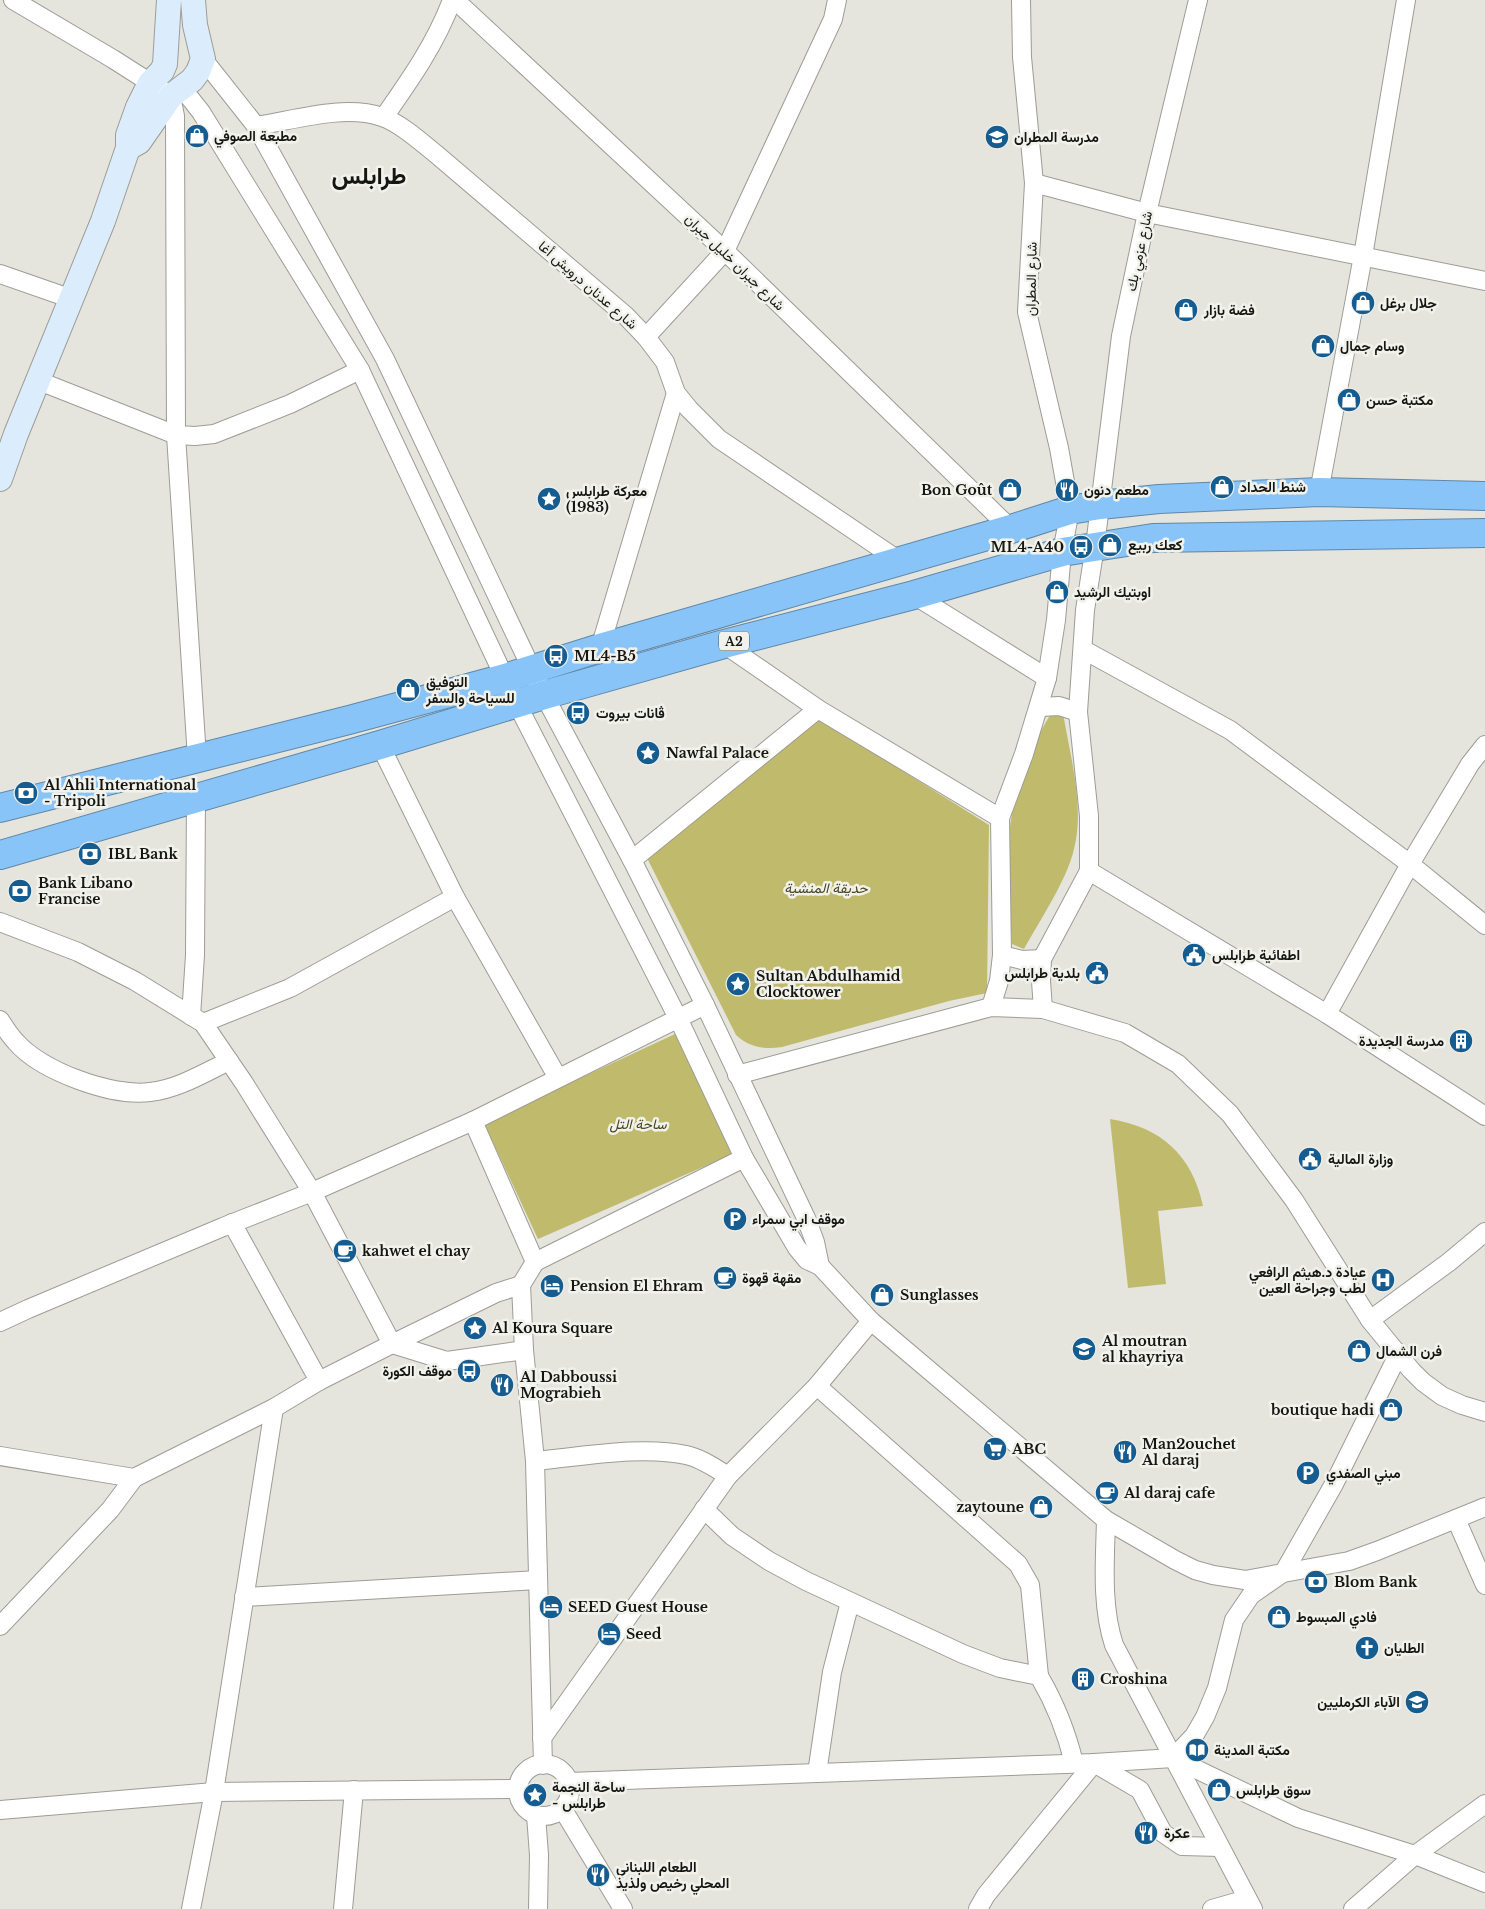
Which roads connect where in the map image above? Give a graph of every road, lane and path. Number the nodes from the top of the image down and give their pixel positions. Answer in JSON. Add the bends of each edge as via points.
{"nodes":[{"id":1,"x":13,"y":0,"type":"edge"},
{"id":2,"x":169,"y":0,"type":"edge"},
{"id":3,"x":193,"y":0,"type":"edge"},
{"id":4,"x":453,"y":0,"type":"edge"},
{"id":5,"x":837,"y":0,"type":"edge"},
{"id":6,"x":1021,"y":0,"type":"edge"},
{"id":7,"x":1198,"y":0,"type":"edge"},
{"id":8,"x":1406,"y":0,"type":"edge"},
{"id":9,"x":203,"y":59,"type":"junction"},
{"id":10,"x":150,"y":83,"type":"junction"},
{"id":11,"x":177,"y":92,"type":"junction"},
{"id":12,"x":384,"y":118,"type":"junction"},
{"id":13,"x":256,"y":126,"type":"junction"},
{"id":14,"x":128,"y":148,"type":"junction"},
{"id":15,"x":1034,"y":183,"type":"junction"},
{"id":16,"x":1147,"y":213,"type":"junction"},
{"id":17,"x":724,"y":251,"type":"junction"},
{"id":18,"x":1363,"y":256,"type":"junction"},
{"id":19,"x":0,"y":274,"type":"edge"},
{"id":20,"x":1485,"y":281,"type":"edge"},
{"id":21,"x":72,"y":299,"type":"junction"},
{"id":22,"x":646,"y":336,"type":"junction"},
{"id":23,"x":360,"y":370,"type":"junction"},
{"id":24,"x":39,"y":381,"type":"junction"},
{"id":25,"x":676,"y":393,"type":"junction"},
{"id":26,"x":8,"y":432,"type":"edge"},
{"id":27,"x":176,"y":435,"type":"junction"},
{"id":28,"x":0,"y":479,"type":"edge"},
{"id":29,"x":1319,"y":492,"type":"junction"},
{"id":30,"x":1485,"y":496,"type":"edge"},
{"id":31,"x":1100,"y":505,"type":"junction"},
{"id":32,"x":1070,"y":510,"type":"junction"},
{"id":33,"x":1011,"y":529,"type":"junction"},
{"id":34,"x":1485,"y":533,"type":"edge"},
{"id":35,"x":1095,"y":546,"type":"junction"},
{"id":36,"x":1062,"y":552,"type":"junction"},
{"id":37,"x":901,"y":562,"type":"junction"},
{"id":38,"x":914,"y":595,"type":"junction"},
{"id":39,"x":724,"y":644,"type":"junction"},
{"id":40,"x":600,"y":648,"type":"junction"},
{"id":41,"x":1084,"y":650,"type":"junction"},
{"id":42,"x":532,"y":670,"type":"junction"},
{"id":43,"x":505,"y":678,"type":"junction"},
{"id":44,"x":1047,"y":678,"type":"junction"},
{"id":45,"x":544,"y":695,"type":"junction"},
{"id":46,"x":517,"y":704,"type":"junction"},
{"id":47,"x":1040,"y":707,"type":"junction"},
{"id":48,"x":818,"y":709,"type":"junction"},
{"id":49,"x":1078,"y":712,"type":"junction"},
{"id":50,"x":380,"y":745,"type":"junction"},
{"id":51,"x":1485,"y":745,"type":"edge"},
{"id":52,"x":197,"y":758,"type":"junction"},
{"id":53,"x":196,"y":797,"type":"junction"},
{"id":54,"x":0,"y":808,"type":"edge"},
{"id":55,"x":1000,"y":818,"type":"junction"},
{"id":56,"x":0,"y":855,"type":"edge"},
{"id":57,"x":632,"y":860,"type":"junction"},
{"id":58,"x":1410,"y":864,"type":"junction"},
{"id":59,"x":1090,"y":871,"type":"junction"},
{"id":60,"x":455,"y":897,"type":"junction"},
{"id":61,"x":0,"y":922,"type":"edge"},
{"id":62,"x":1485,"y":925,"type":"edge"},
{"id":63,"x":1002,"y":955,"type":"junction"},
{"id":64,"x":1042,"y":959,"type":"junction"},
{"id":65,"x":705,"y":1005,"type":"junction"},
{"id":66,"x":991,"y":1007,"type":"junction"},
{"id":67,"x":1043,"y":1009,"type":"junction"},
{"id":68,"x":1327,"y":1014,"type":"junction"},
{"id":69,"x":678,"y":1018,"type":"junction"},
{"id":70,"x":0,"y":1020,"type":"edge"},
{"id":71,"x":197,"y":1020,"type":"junction"},
{"id":72,"x":229,"y":1062,"type":"junction"},
{"id":73,"x":737,"y":1075,"type":"junction"},
{"id":74,"x":558,"y":1078,"type":"junction"},
{"id":75,"x":1485,"y":1116,"type":"edge"},
{"id":76,"x":473,"y":1121,"type":"junction"},
{"id":77,"x":744,"y":1158,"type":"junction"},
{"id":78,"x":312,"y":1192,"type":"junction"},
{"id":79,"x":232,"y":1223,"type":"junction"},
{"id":80,"x":1485,"y":1232,"type":"edge"},
{"id":81,"x":535,"y":1262,"type":"junction"},
{"id":82,"x":820,"y":1266,"type":"junction"},
{"id":83,"x":521,"y":1285,"type":"junction"},
{"id":84,"x":1370,"y":1320,"type":"junction"},
{"id":85,"x":871,"y":1321,"type":"junction"},
{"id":86,"x":0,"y":1322,"type":"edge"},
{"id":87,"x":392,"y":1344,"type":"junction"},
{"id":88,"x":524,"y":1350,"type":"junction"},
{"id":89,"x":1399,"y":1353,"type":"junction"},
{"id":90,"x":319,"y":1381,"type":"junction"},
{"id":91,"x":817,"y":1386,"type":"junction"},
{"id":92,"x":274,"y":1408,"type":"junction"},
{"id":93,"x":1485,"y":1412,"type":"edge"},
{"id":94,"x":0,"y":1456,"type":"edge"},
{"id":95,"x":535,"y":1461,"type":"junction"},
{"id":96,"x":728,"y":1476,"type":"junction"},
{"id":97,"x":134,"y":1478,"type":"junction"},
{"id":98,"x":1485,"y":1507,"type":"edge"},
{"id":99,"x":704,"y":1509,"type":"junction"},
{"id":100,"x":1456,"y":1518,"type":"junction"},
{"id":101,"x":1106,"y":1520,"type":"junction"},
{"id":102,"x":1284,"y":1572,"type":"junction"},
{"id":103,"x":538,"y":1580,"type":"junction"},
{"id":104,"x":1485,"y":1585,"type":"edge"},
{"id":105,"x":244,"y":1597,"type":"junction"},
{"id":106,"x":850,"y":1602,"type":"junction"},
{"id":107,"x":0,"y":1626,"type":"edge"},
{"id":108,"x":1039,"y":1676,"type":"junction"},
{"id":109,"x":542,"y":1738,"type":"junction"},
{"id":110,"x":1173,"y":1758,"type":"junction"},
{"id":111,"x":1074,"y":1763,"type":"junction"},
{"id":112,"x":1094,"y":1763,"type":"junction"},
{"id":113,"x":543,"y":1765,"type":"junction"},
{"id":114,"x":817,"y":1773,"type":"junction"},
{"id":115,"x":568,"y":1782,"type":"junction"},
{"id":116,"x":518,"y":1789,"type":"junction"},
{"id":117,"x":354,"y":1790,"type":"junction"},
{"id":118,"x":214,"y":1792,"type":"junction"},
{"id":119,"x":1485,"y":1804,"type":"edge"},
{"id":120,"x":562,"y":1808,"type":"junction"},
{"id":121,"x":0,"y":1810,"type":"edge"},
{"id":122,"x":536,"y":1815,"type":"junction"},
{"id":123,"x":1220,"y":1847,"type":"junction"},
{"id":124,"x":1415,"y":1855,"type":"junction"},
{"id":125,"x":1485,"y":1883,"type":"edge"},
{"id":126,"x":1250,"y":1904,"type":"edge"},
{"id":127,"x":190,"y":1909,"type":"edge"},
{"id":128,"x":343,"y":1909,"type":"edge"},
{"id":129,"x":538,"y":1909,"type":"edge"},
{"id":130,"x":623,"y":1909,"type":"edge"},
{"id":131,"x":978,"y":1909,"type":"edge"},
{"id":132,"x":1212,"y":1909,"type":"edge"},
{"id":133,"x":1353,"y":1909,"type":"edge"}],
"edges":[{"from":1,"to":10,"type":"street"},
{"from":2,"to":10,"type":"street","via":[[165,64]]},
{"from":3,"to":9,"type":"street"},
{"from":4,"to":12,"type":"street","via":[[414,74]]},
{"from":4,"to":17,"type":"street","name":"شارع جبران خليل جبران"},
{"from":5,"to":17,"type":"street","via":[[833,19]]},
{"from":6,"to":15,"type":"street","name":"شارع المطران","via":[[1022,57]]},
{"from":7,"to":16,"type":"street","name":"شارع عزمي بك"},
{"from":8,"to":18,"type":"street"},
{"from":9,"to":11,"type":"street","via":[[198,72]]},
{"from":9,"to":13,"type":"street"},
{"from":10,"to":11,"type":"street"},
{"from":10,"to":14,"type":"street","via":[[128,135]]},
{"from":11,"to":14,"type":"street","via":[[139,142]]},
{"from":11,"to":23,"type":"street","via":[[201,112]]},
{"from":11,"to":27,"type":"street"},
{"from":12,"to":13,"type":"street","name":"شارع عدنان درويش أغا","via":[[362,112],[341,112]]},
{"from":12,"to":22,"type":"street","name":"شارع عدنان درويش أغا","via":[[436,154]]},
{"from":13,"to":42,"type":"street","via":[[385,359]]},
{"from":14,"to":21,"type":"street"},
{"from":15,"to":16,"type":"street"},
{"from":15,"to":32,"type":"street","name":"شارع المطران","via":[[1027,312]]},
{"from":16,"to":18,"type":"street"},
{"from":16,"to":31,"type":"street","name":"شارع عزمي بك","via":[[1121,336]]},
{"from":17,"to":22,"type":"street"},
{"from":17,"to":33,"type":"street","name":"شارع جبران خليل جبران"},
{"from":18,"to":20,"type":"street"},
{"from":18,"to":29,"type":"street"},
{"from":19,"to":21,"type":"street"},
{"from":21,"to":24,"type":"street"},
{"from":22,"to":25,"type":"street","name":"شارع عدنان درويش أغا","via":[[665,362]]},
{"from":23,"to":27,"type":"street","via":[[290,404],[214,434]]},
{"from":23,"to":43,"type":"street"},
{"from":24,"to":26,"type":"street"},
{"from":24,"to":27,"type":"street"},
{"from":25,"to":37,"type":"street","name":"شارع عدنان درويش أغا","via":[[730,448]]},
{"from":25,"to":40,"type":"street"},
{"from":26,"to":28,"type":"street"},
{"from":27,"to":52,"type":"street"},
{"from":29,"to":30,"type":"highway","number":"A2"},
{"from":29,"to":31,"type":"highway","number":"A2"},
{"from":31,"to":32,"type":"highway","number":"A2"},
{"from":31,"to":35,"type":"street","name":"شارع عزمي بك"},
{"from":32,"to":33,"type":"highway","number":"A2"},
{"from":32,"to":36,"type":"street","name":"شارع المطران"},
{"from":33,"to":37,"type":"highway","number":"A2"},
{"from":34,"to":35,"type":"highway","number":"A2","via":[[1153,538]]},
{"from":35,"to":36,"type":"highway","number":"A2"},
{"from":35,"to":41,"type":"street","name":"شارع عزمي بك","via":[[1085,610]]},
{"from":36,"to":38,"type":"highway","number":"A2"},
{"from":36,"to":44,"type":"street","name":"شارع المطران"},
{"from":37,"to":40,"type":"highway","number":"A2"},
{"from":38,"to":39,"type":"highway","number":"A2"},
{"from":38,"to":44,"type":"street"},
{"from":39,"to":45,"type":"highway","number":"A2"},
{"from":39,"to":48,"type":"street"},
{"from":40,"to":42,"type":"highway","number":"A2"},
{"from":41,"to":49,"type":"street","name":"شارع عزمي بك"},
{"from":41,"to":58,"type":"street","via":[[1230,730]]},
{"from":42,"to":43,"type":"highway","number":"A2"},
{"from":42,"to":45,"type":"street"},
{"from":43,"to":46,"type":"street"},
{"from":43,"to":52,"type":"highway","number":"A2"},
{"from":44,"to":47,"type":"street","name":"شارع المطران"},
{"from":45,"to":46,"type":"highway","number":"A2"},
{"from":45,"to":57,"type":"street"},
{"from":46,"to":50,"type":"highway","number":"A2"},
{"from":46,"to":69,"type":"street"},
{"from":47,"to":49,"type":"street","via":[[1060,706]]},
{"from":47,"to":55,"type":"street","name":"شارع المطران"},
{"from":48,"to":55,"type":"street"},
{"from":48,"to":57,"type":"street"},
{"from":49,"to":59,"type":"street","name":"شارع عزمي بك","via":[[1089,816]]},
{"from":50,"to":53,"type":"highway","number":"A2"},
{"from":50,"to":60,"type":"street"},
{"from":51,"to":58,"type":"street","via":[[1470,764]]},
{"from":52,"to":54,"type":"highway","number":"A2"},
{"from":53,"to":56,"type":"highway","number":"A2"},
{"from":53,"to":71,"type":"street"},
{"from":55,"to":63,"type":"street"},
{"from":57,"to":65,"type":"street"},
{"from":58,"to":62,"type":"street"},
{"from":58,"to":68,"type":"street"},
{"from":59,"to":64,"type":"street"},
{"from":59,"to":68,"type":"street"},
{"from":60,"to":71,"type":"street","via":[[290,988]]},
{"from":60,"to":74,"type":"street"},
{"from":61,"to":71,"type":"street","via":[[78,952]]},
{"from":63,"to":64,"type":"street","via":[[1022,960]]},
{"from":63,"to":66,"type":"street","via":[[1000,981]]},
{"from":64,"to":67,"type":"street"},
{"from":65,"to":69,"type":"street"},
{"from":65,"to":73,"type":"street"},
{"from":66,"to":67,"type":"street"},
{"from":66,"to":73,"type":"street"},
{"from":67,"to":84,"type":"street","via":[[1125,1033],[1178,1064],[1230,1114],[1294,1200]]},
{"from":68,"to":75,"type":"street"},
{"from":69,"to":74,"type":"street"},
{"from":69,"to":77,"type":"street"},
{"from":70,"to":72,"type":"street","via":[[16,1044],[40,1061],[74,1079],[111,1090],[150,1092],[180,1084]]},
{"from":71,"to":72,"type":"street"},
{"from":72,"to":78,"type":"street"},
{"from":73,"to":82,"type":"street","via":[[806,1218]]},
{"from":74,"to":76,"type":"street"},
{"from":76,"to":78,"type":"street"},
{"from":76,"to":81,"type":"street"},
{"from":77,"to":81,"type":"street"},
{"from":77,"to":82,"type":"street","via":[[797,1248],[806,1260]]},
{"from":78,"to":79,"type":"street"},
{"from":78,"to":87,"type":"street"},
{"from":79,"to":86,"type":"street"},
{"from":79,"to":90,"type":"street"},
{"from":80,"to":84,"type":"street"},
{"from":81,"to":83,"type":"street"},
{"from":82,"to":85,"type":"street"},
{"from":83,"to":87,"type":"street","via":[[496,1293]]},
{"from":83,"to":88,"type":"street"},
{"from":84,"to":89,"type":"street"},
{"from":85,"to":91,"type":"street"},
{"from":85,"to":101,"type":"street"},
{"from":87,"to":88,"type":"street","via":[[447,1361]]},
{"from":87,"to":90,"type":"street"},
{"from":88,"to":95,"type":"street"},
{"from":89,"to":93,"type":"street","via":[[1423,1382],[1442,1396]]},
{"from":89,"to":102,"type":"street","via":[[1334,1484]]},
{"from":90,"to":92,"type":"street"},
{"from":91,"to":96,"type":"street"},
{"from":91,"to":108,"type":"street","via":[[1018,1564],[1030,1585]]},
{"from":92,"to":97,"type":"street"},
{"from":92,"to":105,"type":"street"},
{"from":94,"to":97,"type":"street"},
{"from":95,"to":96,"type":"street","via":[[641,1451],[687,1455]]},
{"from":95,"to":103,"type":"street"},
{"from":96,"to":99,"type":"street"},
{"from":97,"to":107,"type":"street","via":[[110,1510]]},
{"from":98,"to":100,"type":"street"},
{"from":99,"to":106,"type":"street","via":[[732,1536],[769,1561]]},
{"from":99,"to":109,"type":"street"},
{"from":100,"to":102,"type":"street","via":[[1349,1561]]},
{"from":100,"to":104,"type":"street"},
{"from":101,"to":102,"type":"street","via":[[1175,1560],[1213,1575],[1245,1580]]},
{"from":101,"to":110,"type":"street","via":[[1108,1626],[1114,1645]]},
{"from":102,"to":110,"type":"street","via":[[1251,1595],[1234,1620],[1217,1688],[1205,1717],[1194,1736]]},
{"from":103,"to":105,"type":"street"},
{"from":103,"to":109,"type":"street"},
{"from":105,"to":118,"type":"street"},
{"from":106,"to":108,"type":"street","via":[[963,1654],[1000,1668]]},
{"from":106,"to":114,"type":"street","via":[[832,1672]]},
{"from":108,"to":111,"type":"street","via":[[1063,1724]]},
{"from":109,"to":113,"type":"street"},
{"from":110,"to":112,"type":"street"},
{"from":110,"to":123,"type":"street"},
{"from":110,"to":124,"type":"street","via":[[1298,1818]]},
{"from":111,"to":112,"type":"street"},
{"from":111,"to":114,"type":"street"},
{"from":112,"to":123,"type":"street","via":[[1140,1790],[1163,1833],[1182,1846]]},
{"from":112,"to":131,"type":"street"},
{"from":113,"to":115,"type":"street","via":[[558,1769]]},
{"from":113,"to":116,"type":"street","via":[[528,1769]]},
{"from":114,"to":115,"type":"street"},
{"from":115,"to":120,"type":"street","via":[[569,1796]]},
{"from":116,"to":117,"type":"street"},
{"from":116,"to":122,"type":"street","via":[[523,1805]]},
{"from":117,"to":118,"type":"street"},
{"from":117,"to":128,"type":"street"},
{"from":118,"to":121,"type":"street"},
{"from":118,"to":127,"type":"street"},
{"from":119,"to":124,"type":"street"},
{"from":120,"to":122,"type":"street","via":[[550,1816]]},
{"from":120,"to":130,"type":"street"},
{"from":122,"to":129,"type":"street"},
{"from":123,"to":126,"type":"street"},
{"from":124,"to":125,"type":"street"},
{"from":124,"to":133,"type":"street"},
{"from":126,"to":132,"type":"street"}]}
